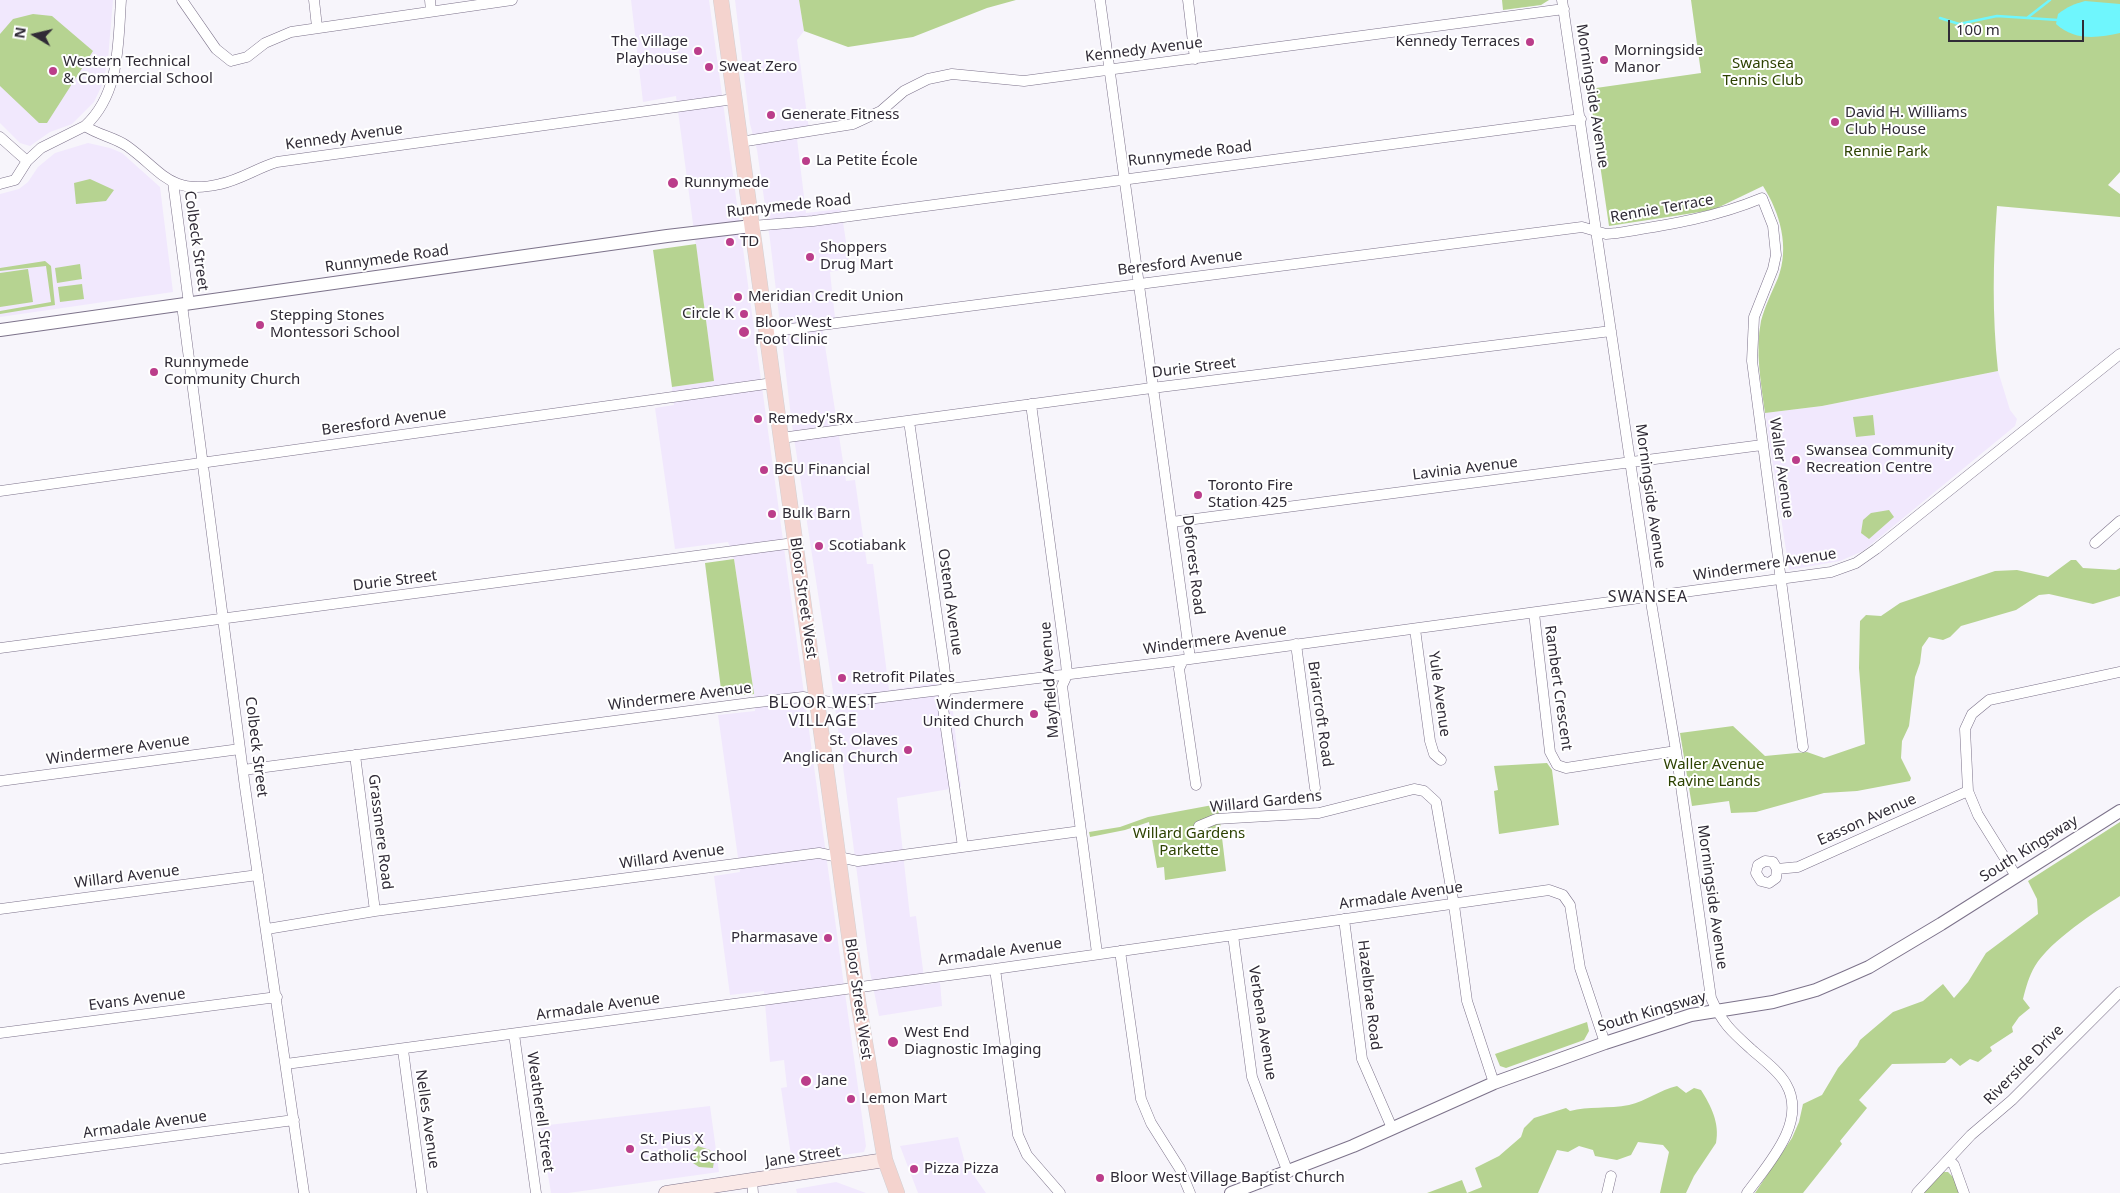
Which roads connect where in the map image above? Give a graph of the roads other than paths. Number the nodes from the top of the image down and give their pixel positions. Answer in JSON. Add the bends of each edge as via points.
{"nodes":[{"id":1,"x":121,"y":0,"type":"edge"},
{"id":2,"x":182,"y":0,"type":"edge"},
{"id":3,"x":314,"y":0,"type":"edge"},
{"id":4,"x":430,"y":0,"type":"edge"},
{"id":5,"x":512,"y":0,"type":"edge"},
{"id":6,"x":721,"y":0,"type":"edge"},
{"id":7,"x":1100,"y":0,"type":"edge"},
{"id":8,"x":1188,"y":0,"type":"edge"},
{"id":9,"x":1563,"y":4,"type":"edge"},
{"id":10,"x":431,"y":11,"type":"junction"},
{"id":11,"x":316,"y":27,"type":"junction"},
{"id":12,"x":1194,"y":59,"type":"junction"},
{"id":13,"x":1110,"y":70,"type":"junction"},
{"id":14,"x":734,"y":98,"type":"junction"},
{"id":15,"x":1582,"y":119,"type":"junction"},
{"id":16,"x":85,"y":126,"type":"junction"},
{"id":17,"x":0,"y":137,"type":"edge"},
{"id":18,"x":740,"y":142,"type":"junction"},
{"id":19,"x":27,"y":161,"type":"junction"},
{"id":20,"x":1125,"y":179,"type":"junction"},
{"id":21,"x":173,"y":182,"type":"junction"},
{"id":22,"x":0,"y":184,"type":"edge"},
{"id":23,"x":1762,"y":198,"type":"joint"},
{"id":24,"x":752,"y":226,"type":"junction"},
{"id":25,"x":1596,"y":230,"type":"junction"},
{"id":26,"x":1140,"y":284,"type":"junction"},
{"id":27,"x":186,"y":304,"type":"junction"},
{"id":28,"x":0,"y":330,"type":"edge"},
{"id":29,"x":1611,"y":331,"type":"junction"},
{"id":30,"x":767,"y":332,"type":"junction"},
{"id":31,"x":2120,"y":354,"type":"edge"},
{"id":32,"x":773,"y":383,"type":"junction"},
{"id":33,"x":1154,"y":388,"type":"junction"},
{"id":34,"x":1032,"y":404,"type":"junction"},
{"id":35,"x":909,"y":421,"type":"junction"},
{"id":36,"x":781,"y":438,"type":"junction"},
{"id":37,"x":1762,"y":445,"type":"junction"},
{"id":38,"x":204,"y":462,"type":"junction"},
{"id":39,"x":1630,"y":463,"type":"junction"},
{"id":40,"x":0,"y":491,"type":"edge"},
{"id":41,"x":2120,"y":521,"type":"edge"},
{"id":42,"x":1172,"y":522,"type":"junction"},
{"id":43,"x":794,"y":543,"type":"junction"},
{"id":44,"x":2095,"y":544,"type":"dead end"},
{"id":45,"x":1782,"y":579,"type":"junction"},
{"id":46,"x":1650,"y":596,"type":"junction"},
{"id":47,"x":1534,"y":613,"type":"junction"},
{"id":48,"x":224,"y":618,"type":"junction"},
{"id":49,"x":1414,"y":629,"type":"junction"},
{"id":50,"x":1296,"y":644,"type":"junction"},
{"id":51,"x":0,"y":648,"type":"edge"},
{"id":52,"x":1187,"y":659,"type":"junction"},
{"id":53,"x":2120,"y":672,"type":"edge"},
{"id":54,"x":1067,"y":675,"type":"junction"},
{"id":55,"x":947,"y":690,"type":"junction"},
{"id":56,"x":818,"y":700,"type":"junction"},
{"id":57,"x":1803,"y":747,"type":"dead end"},
{"id":58,"x":240,"y":750,"type":"junction"},
{"id":59,"x":1676,"y":751,"type":"junction"},
{"id":60,"x":356,"y":756,"type":"junction"},
{"id":61,"x":1441,"y":760,"type":"dead end"},
{"id":62,"x":243,"y":770,"type":"junction"},
{"id":63,"x":0,"y":781,"type":"edge"},
{"id":64,"x":1196,"y":785,"type":"dead end"},
{"id":65,"x":1315,"y":788,"type":"dead end"},
{"id":66,"x":1968,"y":791,"type":"junction"},
{"id":67,"x":2120,"y":810,"type":"edge"},
{"id":68,"x":1199,"y":826,"type":"dead end"},
{"id":69,"x":1081,"y":831,"type":"junction"},
{"id":70,"x":963,"y":847,"type":"junction"},
{"id":71,"x":838,"y":855,"type":"junction"},
{"id":72,"x":1778,"y":869,"type":"dead end"},
{"id":73,"x":258,"y":875,"type":"junction"},
{"id":74,"x":2016,"y":876,"type":"junction"},
{"id":75,"x":1454,"y":905,"type":"junction"},
{"id":76,"x":0,"y":909,"type":"edge"},
{"id":77,"x":375,"y":912,"type":"junction"},
{"id":78,"x":1344,"y":919,"type":"junction"},
{"id":79,"x":267,"y":929,"type":"junction"},
{"id":80,"x":1233,"y":935,"type":"junction"},
{"id":81,"x":1120,"y":951,"type":"junction"},
{"id":82,"x":1097,"y":953,"type":"junction"},
{"id":83,"x":995,"y":969,"type":"junction"},
{"id":84,"x":856,"y":987,"type":"junction"},
{"id":85,"x":2120,"y":992,"type":"edge"},
{"id":86,"x":277,"y":997,"type":"junction"},
{"id":87,"x":1716,"y":1010,"type":"junction"},
{"id":88,"x":0,"y":1033,"type":"edge"},
{"id":89,"x":514,"y":1034,"type":"junction"},
{"id":90,"x":1605,"y":1043,"type":"junction"},
{"id":91,"x":403,"y":1050,"type":"junction"},
{"id":92,"x":286,"y":1064,"type":"junction"},
{"id":93,"x":1494,"y":1083,"type":"junction"},
{"id":94,"x":294,"y":1120,"type":"junction"},
{"id":95,"x":1392,"y":1128,"type":"junction"},
{"id":96,"x":0,"y":1160,"type":"edge"},
{"id":97,"x":885,"y":1160,"type":"junction"},
{"id":98,"x":1949,"y":1160,"type":"junction"},
{"id":99,"x":1287,"y":1170,"type":"junction"},
{"id":100,"x":1611,"y":1176,"type":"dead end"},
{"id":101,"x":753,"y":1187,"type":"edge"},
{"id":102,"x":304,"y":1193,"type":"edge"},
{"id":103,"x":422,"y":1193,"type":"edge"},
{"id":104,"x":536,"y":1193,"type":"edge"},
{"id":105,"x":666,"y":1193,"type":"edge"},
{"id":106,"x":897,"y":1193,"type":"edge"},
{"id":107,"x":1060,"y":1193,"type":"edge"},
{"id":108,"x":1190,"y":1193,"type":"edge"},
{"id":109,"x":1231,"y":1193,"type":"edge"},
{"id":110,"x":1607,"y":1193,"type":"edge"},
{"id":111,"x":1747,"y":1193,"type":"edge"},
{"id":112,"x":1917,"y":1193,"type":"edge"},
{"id":113,"x":1964,"y":1193,"type":"edge"}],
"edges":[{"from":1,"to":16,"type":"street","via":[[112,84],[94,119]]},
{"from":2,"to":11,"type":"street","via":[[216,49],[231,61],[247,57],[265,43],[291,32]]},
{"from":3,"to":11,"type":"street"},
{"from":4,"to":10,"type":"street"},
{"from":5,"to":10,"type":"street"},
{"from":6,"to":14,"type":"main road","name":"Bloor Street West"},
{"from":7,"to":13,"type":"street","name":"Deforest Road"},
{"from":8,"to":12,"type":"street"},
{"from":9,"to":12,"type":"street","name":"Kennedy Avenue"},
{"from":9,"to":15,"type":"street","name":"Morningside Avenue"},
{"from":10,"to":11,"type":"street"},
{"from":12,"to":13,"type":"street","name":"Kennedy Avenue"},
{"from":13,"to":18,"type":"street","name":"Kennedy Avenue","via":[[1024,81],[952,74],[916,84],[881,111],[853,124]]},
{"from":13,"to":20,"type":"street","name":"Deforest Road"},
{"from":14,"to":18,"type":"main road","name":"Bloor Street West"},
{"from":14,"to":21,"type":"street","name":"Kennedy Avenue","via":[[277,162],[211,186],[186,187]]},
{"from":15,"to":20,"type":"street","name":"Runnymede Road"},
{"from":15,"to":25,"type":"street","name":"Morningside Avenue"},
{"from":16,"to":19,"type":"street","via":[[41,148]]},
{"from":16,"to":21,"type":"street","name":"Kennedy Avenue","via":[[125,144],[148,166]]},
{"from":17,"to":19,"type":"street"},
{"from":18,"to":24,"type":"main road","name":"Bloor Street West"},
{"from":19,"to":22,"type":"street","via":[[15,180]]},
{"from":20,"to":24,"type":"street","name":"Runnymede Road","via":[[813,221]]},
{"from":20,"to":26,"type":"street","name":"Deforest Road"},
{"from":21,"to":27,"type":"street","name":"Colbeck Street"},
{"from":23,"to":25,"type":"street","name":"Rennie Terrace","via":[[1694,221],[1617,233],[1606,234]]},
{"from":23,"to":37,"type":"street","name":"Waller Avenue","via":[[1773,226],[1776,247],[1773,269],[1758,304],[1752,331],[1753,381]]},
{"from":24,"to":27,"type":"street","name":"Runnymede Road"},
{"from":24,"to":30,"type":"main road","name":"Bloor Street West"},
{"from":25,"to":26,"type":"street","name":"Beresford Avenue","via":[[1582,227]]},
{"from":25,"to":29,"type":"street","name":"Morningside Avenue"},
{"from":26,"to":30,"type":"street","name":"Beresford Avenue"},
{"from":26,"to":33,"type":"street","name":"Deforest Road"},
{"from":27,"to":28,"type":"street","name":"Runnymede Road"},
{"from":27,"to":38,"type":"street","name":"Colbeck Street"},
{"from":29,"to":33,"type":"street","name":"Durie Street"},
{"from":29,"to":39,"type":"street","name":"Morningside Avenue"},
{"from":30,"to":32,"type":"main road","name":"Bloor Street West"},
{"from":31,"to":45,"type":"street","name":"Windermere Avenue","via":[[1863,558],[1831,572]]},
{"from":32,"to":36,"type":"main road","name":"Bloor Street West"},
{"from":32,"to":38,"type":"street","name":"Beresford Avenue"},
{"from":33,"to":34,"type":"street","name":"Durie Street"},
{"from":33,"to":42,"type":"street","name":"Deforest Road"},
{"from":34,"to":35,"type":"street","name":"Durie Street"},
{"from":34,"to":54,"type":"street","name":"Mayfield Avenue"},
{"from":35,"to":36,"type":"street","name":"Durie Street"},
{"from":35,"to":55,"type":"street","name":"Ostend Avenue"},
{"from":36,"to":43,"type":"main road","name":"Bloor Street West"},
{"from":37,"to":39,"type":"street","name":"Lavinia Avenue"},
{"from":37,"to":45,"type":"street","name":"Waller Avenue"},
{"from":38,"to":40,"type":"street","name":"Beresford Avenue"},
{"from":38,"to":48,"type":"street","name":"Colbeck Street"},
{"from":39,"to":42,"type":"street","name":"Lavinia Avenue"},
{"from":39,"to":46,"type":"street","name":"Morningside Avenue"},
{"from":41,"to":44,"type":"street"},
{"from":42,"to":52,"type":"street","name":"Deforest Road"},
{"from":43,"to":48,"type":"street","name":"Durie Street"},
{"from":43,"to":56,"type":"main road","name":"Bloor Street West"},
{"from":45,"to":46,"type":"street","name":"Windermere Avenue"},
{"from":45,"to":57,"type":"street","name":"Waller Avenue"},
{"from":46,"to":47,"type":"street","name":"Windermere Avenue"},
{"from":46,"to":59,"type":"street","name":"Morningside Avenue"},
{"from":47,"to":49,"type":"street","name":"Windermere Avenue"},
{"from":47,"to":59,"type":"street","name":"Rambert Crescent","via":[[1550,752],[1557,765],[1566,768]]},
{"from":48,"to":51,"type":"street","name":"Durie Street"},
{"from":48,"to":58,"type":"street","name":"Colbeck Street"},
{"from":49,"to":50,"type":"street","name":"Windermere Avenue"},
{"from":49,"to":61,"type":"street","name":"Yule Avenue","via":[[1430,741],[1434,754]]},
{"from":50,"to":52,"type":"street","name":"Windermere Avenue"},
{"from":50,"to":65,"type":"street","name":"Briarcroft Road"},
{"from":52,"to":54,"type":"street","name":"Windermere Avenue"},
{"from":52,"to":64,"type":"street","name":"Deforest Road","via":[[1179,669]]},
{"from":53,"to":66,"type":"street","via":[[1989,700],[1972,714],[1965,729]]},
{"from":54,"to":55,"type":"street","name":"Windermere Avenue"},
{"from":54,"to":69,"type":"street","name":"Mayfield Avenue","via":[[1062,686]]},
{"from":55,"to":56,"type":"street","name":"Windermere Avenue","via":[[835,703]]},
{"from":55,"to":70,"type":"street","name":"Ostend Avenue","via":[[942,701]]},
{"from":56,"to":60,"type":"street","name":"Windermere Avenue","via":[[803,697],[750,703]]},
{"from":56,"to":71,"type":"main road","name":"Bloor Street West"},
{"from":58,"to":62,"type":"street","name":"Colbeck Street"},
{"from":58,"to":63,"type":"street","name":"Windermere Avenue"},
{"from":59,"to":87,"type":"street","name":"Morningside Avenue","via":[[1711,998]]},
{"from":60,"to":62,"type":"street","name":"Windermere Avenue"},
{"from":60,"to":77,"type":"street","name":"Grassmere Road"},
{"from":62,"to":73,"type":"street","name":"Colbeck Street"},
{"from":66,"to":72,"type":"street","name":"Easson Avenue","via":[[1798,867]]},
{"from":66,"to":74,"type":"street","via":[[1978,815]]},
{"from":67,"to":74,"type":"street","name":"South Kingsway"},
{"from":68,"to":75,"type":"street","name":"Willard Gardens","via":[[1216,819],[1319,813],[1406,790],[1424,791],[1436,802]]},
{"from":69,"to":70,"type":"street","name":"Willard Avenue"},
{"from":69,"to":82,"type":"street","name":"Mayfield Avenue"},
{"from":70,"to":71,"type":"street","name":"Willard Avenue","via":[[858,862]]},
{"from":71,"to":77,"type":"street","name":"Willard Avenue","via":[[811,854]]},
{"from":71,"to":84,"type":"main road","name":"Bloor Street West"},
{"from":73,"to":76,"type":"street","name":"Willard Avenue"},
{"from":73,"to":79,"type":"street","name":"Colbeck Street"},
{"from":74,"to":87,"type":"street","name":"South Kingsway","via":[[1869,967],[1795,996]]},
{"from":75,"to":78,"type":"street","name":"Armadale Avenue"},
{"from":75,"to":90,"type":"street","name":"Armadale Avenue","via":[[1546,891],[1563,895],[1570,908],[1580,968]]},
{"from":75,"to":93,"type":"street","name":"Willard Gardens","via":[[1467,1002]]},
{"from":77,"to":79,"type":"street","name":"Willard Avenue"},
{"from":78,"to":80,"type":"street","name":"Armadale Avenue"},
{"from":78,"to":95,"type":"street","name":"Hazelbrae Road","via":[[1362,1059]]},
{"from":79,"to":86,"type":"street","name":"Colbeck Street"},
{"from":80,"to":81,"type":"street","name":"Armadale Avenue"},
{"from":80,"to":99,"type":"street","name":"Verbena Avenue","via":[[1252,1077]]},
{"from":81,"to":82,"type":"street","name":"Armadale Avenue"},
{"from":81,"to":108,"type":"street","via":[[1141,1099]]},
{"from":82,"to":83,"type":"street","name":"Armadale Avenue"},
{"from":83,"to":84,"type":"street","name":"Armadale Avenue"},
{"from":83,"to":107,"type":"street","via":[[1018,1135],[1027,1155]]},
{"from":84,"to":89,"type":"street","name":"Armadale Avenue"},
{"from":84,"to":97,"type":"main road","name":"Bloor Street West"},
{"from":85,"to":98,"type":"street","name":"Riverside Drive"},
{"from":86,"to":88,"type":"street","name":"Evans Avenue"},
{"from":86,"to":92,"type":"street","name":"Colbeck Street"},
{"from":87,"to":90,"type":"street","name":"South Kingsway"},
{"from":87,"to":111,"type":"street","name":"Morningside Avenue","via":[[1722,1022],[1783,1079],[1792,1099],[1787,1132]]},
{"from":89,"to":91,"type":"street","name":"Armadale Avenue"},
{"from":89,"to":104,"type":"street","name":"Weatherell Street"},
{"from":90,"to":93,"type":"street","name":"South Kingsway"},
{"from":91,"to":92,"type":"street","name":"Armadale Avenue"},
{"from":91,"to":103,"type":"street","name":"Nelles Avenue"},
{"from":92,"to":94,"type":"street","name":"Colbeck Street"},
{"from":93,"to":95,"type":"street","name":"South Kingsway"},
{"from":94,"to":96,"type":"street","name":"Armadale Avenue"},
{"from":94,"to":102,"type":"street","name":"Colbeck Street"},
{"from":95,"to":99,"type":"street","name":"South Kingsway"},
{"from":97,"to":101,"type":"main road","name":"Jane Street"},
{"from":97,"to":106,"type":"main road","name":"Bloor Street West"},
{"from":98,"to":112,"type":"street","name":"Riverside Drive"},
{"from":98,"to":113,"type":"street","via":[[1954,1164]]},
{"from":99,"to":109,"type":"street","name":"South Kingsway"},
{"from":100,"to":110,"type":"street"},
{"from":101,"to":105,"type":"main road","name":"Jane Street"}]}
